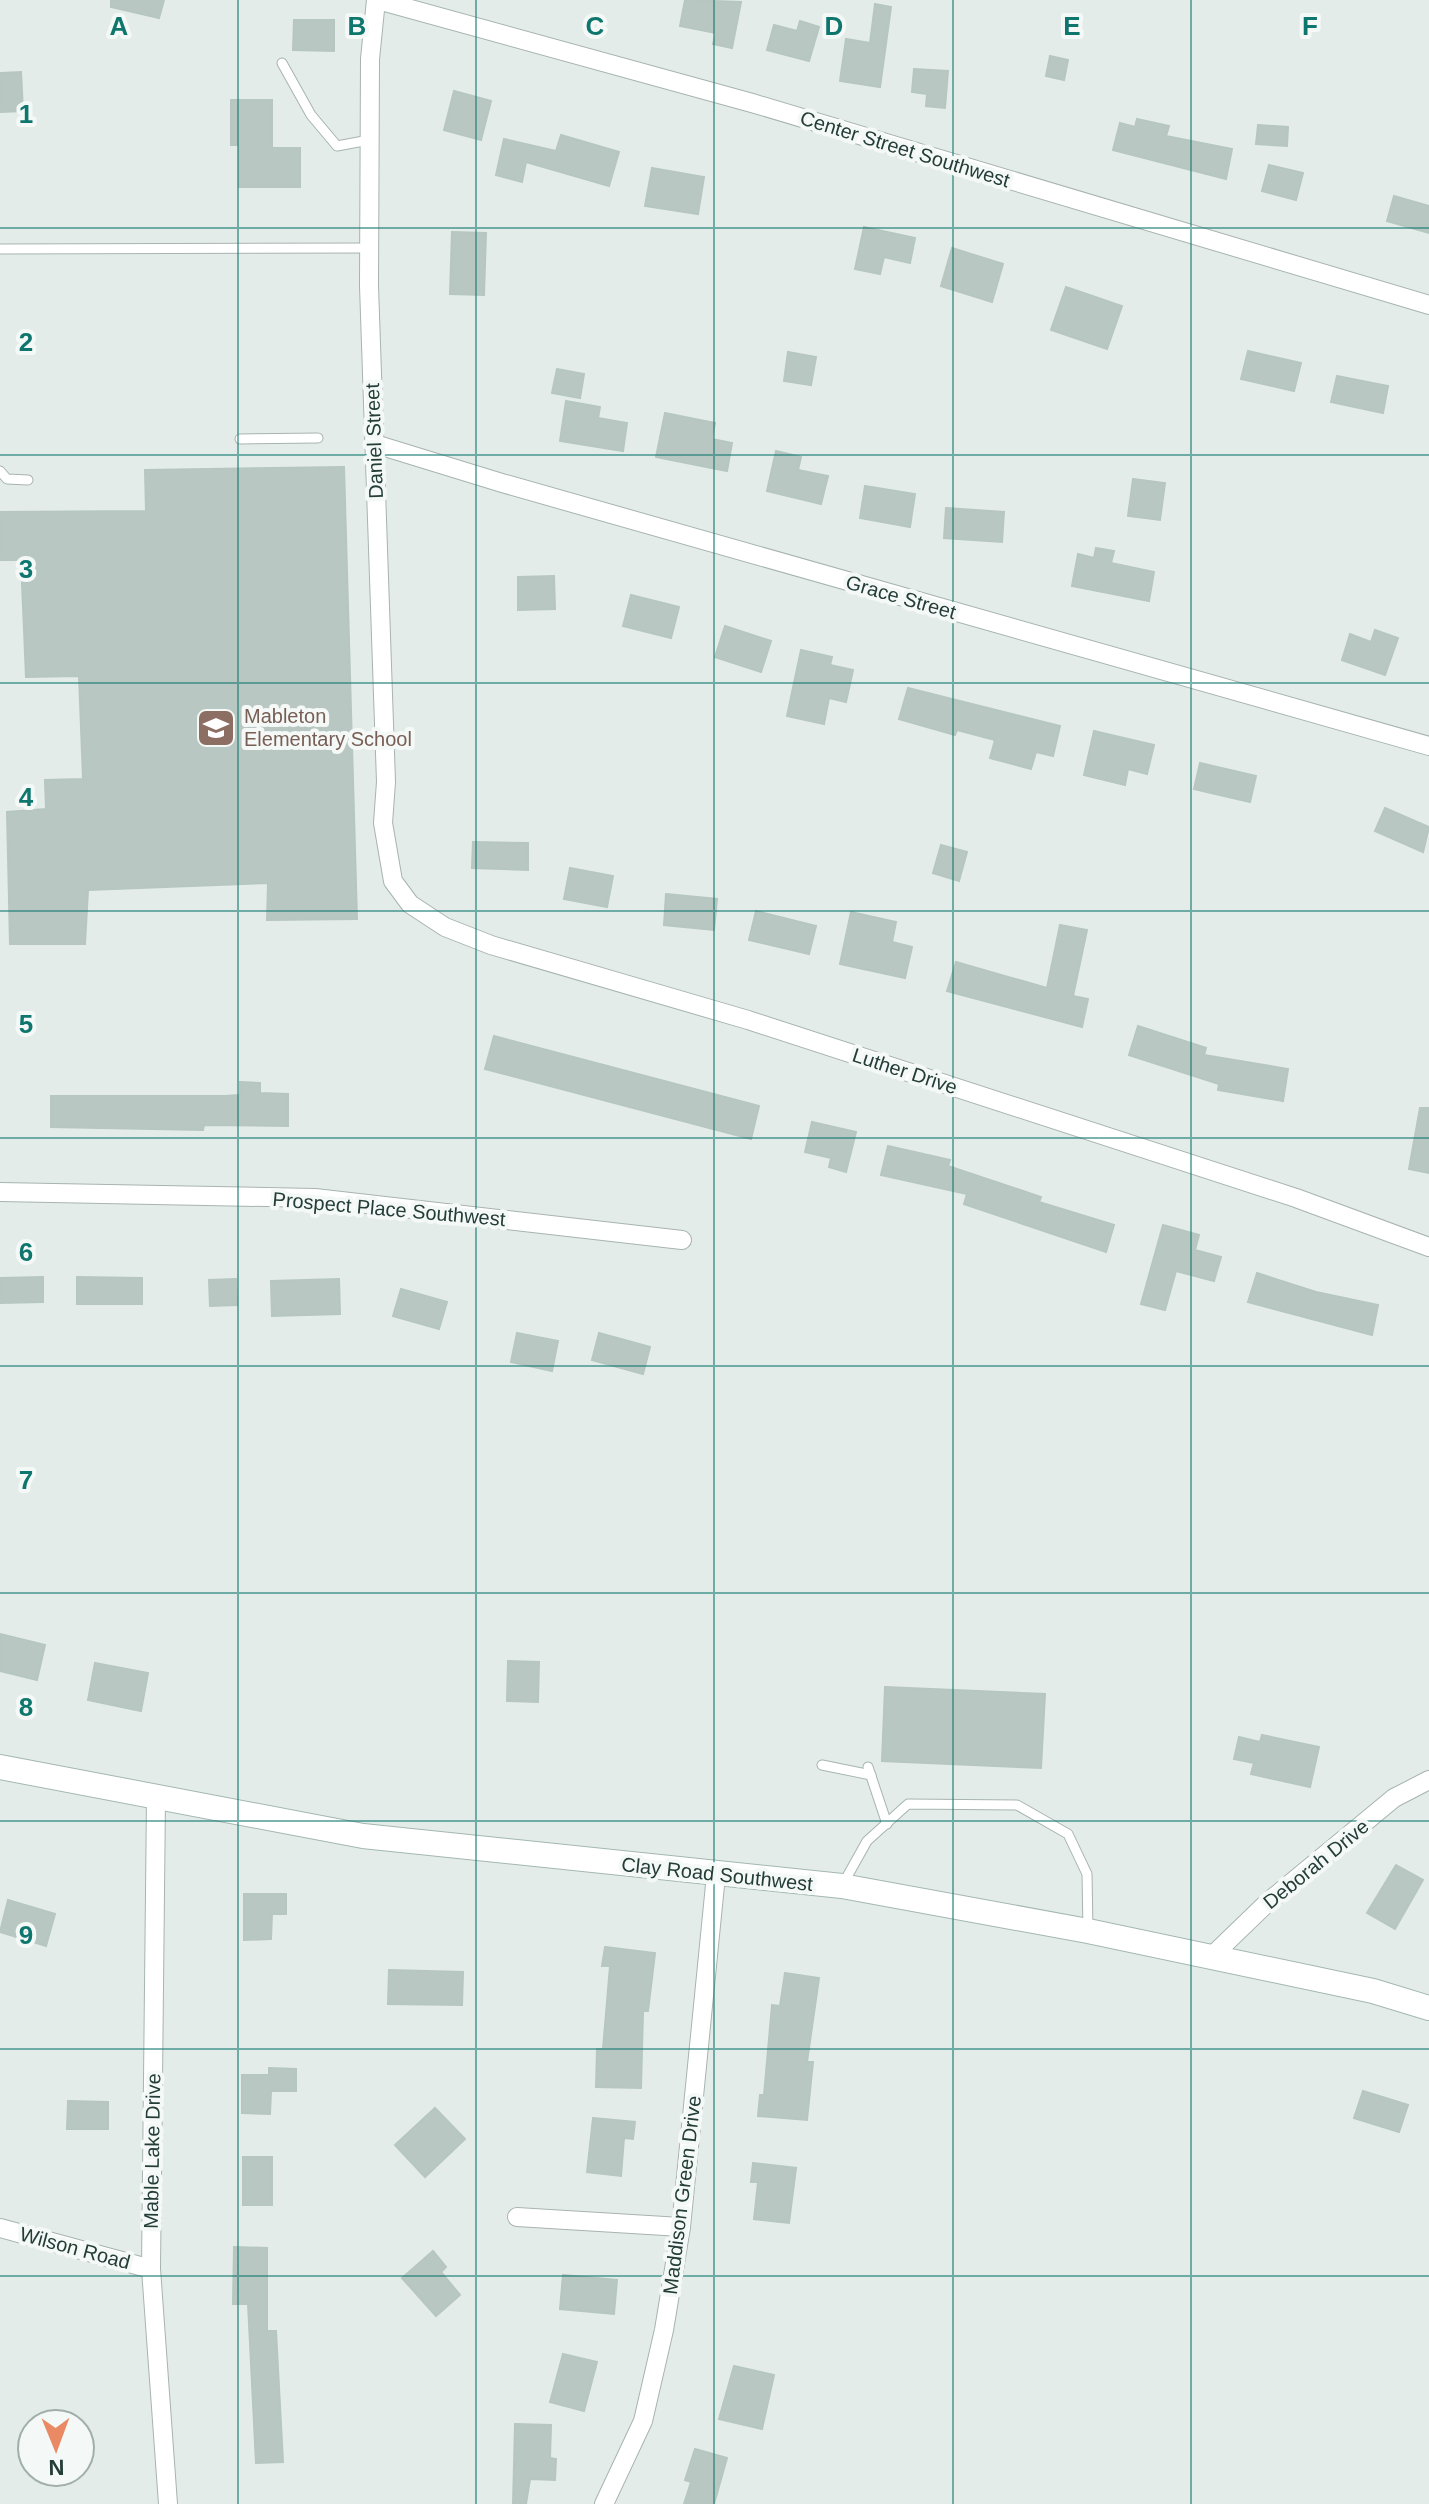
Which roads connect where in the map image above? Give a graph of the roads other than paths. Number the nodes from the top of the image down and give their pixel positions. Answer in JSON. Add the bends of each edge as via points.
{"nodes":[{"id":1,"x":377,"y":0,"type":"edge"},
{"id":2,"x":282,"y":63,"type":"dead end"},
{"id":3,"x":369,"y":140,"type":"junction"},
{"id":4,"x":369,"y":248,"type":"junction"},
{"id":5,"x":0,"y":249,"type":"edge"},
{"id":6,"x":1429,"y":305,"type":"edge"},
{"id":7,"x":318,"y":438,"type":"dead end"},
{"id":8,"x":240,"y":439,"type":"dead end"},
{"id":9,"x":375,"y":444,"type":"junction"},
{"id":10,"x":0,"y":471,"type":"edge"},
{"id":11,"x":28,"y":480,"type":"dead end"},
{"id":12,"x":1429,"y":746,"type":"edge"},
{"id":13,"x":393,"y":881,"type":"joint"},
{"id":14,"x":0,"y":1192,"type":"edge"},
{"id":15,"x":682,"y":1240,"type":"dead end"},
{"id":16,"x":1429,"y":1247,"type":"edge"},
{"id":17,"x":822,"y":1765,"type":"dead end"},
{"id":18,"x":0,"y":1767,"type":"edge"},
{"id":19,"x":1429,"y":1780,"type":"edge"},
{"id":20,"x":156,"y":1798,"type":"junction"},
{"id":21,"x":887,"y":1824,"type":"junction"},
{"id":22,"x":716,"y":1875,"type":"junction"},
{"id":23,"x":842,"y":1886,"type":"junction"},
{"id":24,"x":1088,"y":1931,"type":"junction"},
{"id":25,"x":1211,"y":1957,"type":"junction"},
{"id":26,"x":1429,"y":2008,"type":"edge"},
{"id":27,"x":517,"y":2217,"type":"dead end"},
{"id":28,"x":681,"y":2227,"type":"junction"},
{"id":29,"x":0,"y":2228,"type":"edge"},
{"id":30,"x":151,"y":2269,"type":"junction"},
{"id":31,"x":168,"y":2504,"type":"edge"},
{"id":32,"x":604,"y":2504,"type":"edge"}],
"edges":[{"from":1,"to":3,"type":"street","name":"Daniel Street"},
{"from":1,"to":6,"type":"street","name":"Center Street Southwest","via":[[752,103]]},
{"from":2,"to":3,"type":"lane","via":[[311,115],[337,146]]},
{"from":3,"to":4,"type":"street","name":"Daniel Street"},
{"from":4,"to":5,"type":"lane"},
{"from":4,"to":9,"type":"street","name":"Daniel Street"},
{"from":7,"to":8,"type":"lane"},
{"from":9,"to":12,"type":"street","name":"Grace Street"},
{"from":9,"to":13,"type":"street","name":"Daniel Street","via":[[383,823]]},
{"from":10,"to":11,"type":"lane","via":[[7,479]]},
{"from":13,"to":16,"type":"street","name":"Luther Drive","via":[[410,904],[445,927],[491,945],[748,1020],[1296,1198]]},
{"from":14,"to":15,"type":"street","name":"Prospect Place Southwest","via":[[315,1198]]},
{"from":17,"to":21,"type":"lane","via":[[869,1771]]},
{"from":18,"to":20,"type":"street","name":"Clay Road Southwest"},
{"from":19,"to":25,"type":"street","name":"Deborah Drive","via":[[1394,1798],[1268,1902]]},
{"from":20,"to":22,"type":"street","name":"Clay Road Southwest","via":[[363,1836]]},
{"from":20,"to":30,"type":"street","name":"Mable Lake Drive"},
{"from":21,"to":23,"type":"lane","via":[[867,1841]]},
{"from":21,"to":24,"type":"lane","via":[[908,1804],[1017,1805],[1068,1834],[1087,1874]]},
{"from":22,"to":23,"type":"street","name":"Clay Road Southwest"},
{"from":22,"to":28,"type":"street","name":"Maddison Green Drive"},
{"from":23,"to":24,"type":"street","name":"Clay Road Southwest"},
{"from":24,"to":25,"type":"street","name":"Clay Road Southwest"},
{"from":25,"to":26,"type":"street","name":"Clay Road Southwest"},
{"from":27,"to":28,"type":"street"},
{"from":28,"to":32,"type":"street","name":"Maddison Green Drive","via":[[643,2421]]},
{"from":29,"to":30,"type":"street","name":"Wilson Road"},
{"from":30,"to":31,"type":"street","name":"Mable Lake Drive"}]}
